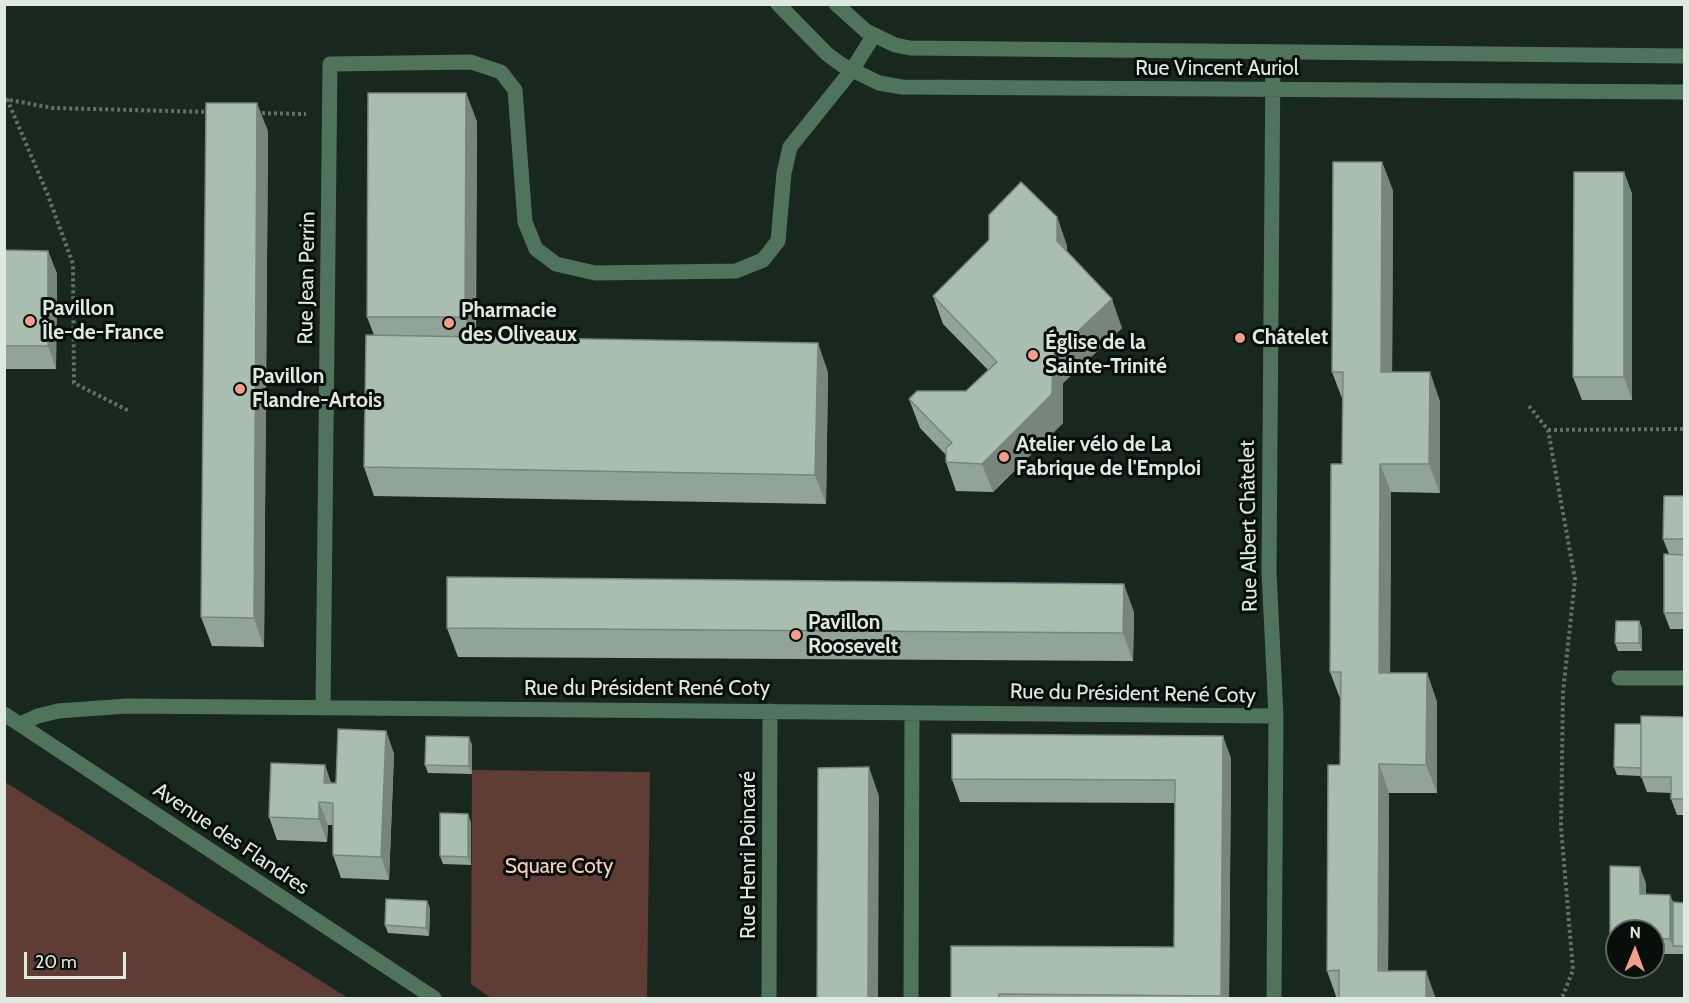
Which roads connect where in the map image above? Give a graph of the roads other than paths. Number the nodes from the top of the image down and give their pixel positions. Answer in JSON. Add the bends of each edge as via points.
{"nodes":[{"id":1,"x":778,"y":4,"type":"edge"},
{"id":2,"x":836,"y":4,"type":"edge"},
{"id":3,"x":874,"y":35,"type":"junction"},
{"id":4,"x":1273,"y":53,"type":"junction"},
{"id":5,"x":1684,"y":56,"type":"edge"},
{"id":6,"x":852,"y":70,"type":"junction"},
{"id":7,"x":1272,"y":90,"type":"junction"},
{"id":8,"x":1684,"y":92,"type":"edge"},
{"id":9,"x":1619,"y":678,"type":"dead end"},
{"id":10,"x":1684,"y":678,"type":"edge"},
{"id":11,"x":323,"y":708,"type":"junction"},
{"id":12,"x":770,"y":711,"type":"junction"},
{"id":13,"x":912,"y":712,"type":"junction"},
{"id":14,"x":4,"y":714,"type":"edge"},
{"id":15,"x":1276,"y":716,"type":"junction"},
{"id":16,"x":20,"y":724,"type":"junction"},
{"id":17,"x":434,"y":999,"type":"edge"},
{"id":18,"x":769,"y":999,"type":"edge"},
{"id":19,"x":911,"y":999,"type":"edge"},
{"id":20,"x":1274,"y":999,"type":"edge"}],
"edges":[{"from":1,"to":6,"type":"street","name":"Rue Vincent Auriol","via":[[827,54]]},
{"from":2,"to":3,"type":"street","name":"Rue Vincent Auriol"},
{"from":3,"to":4,"type":"street","name":"Rue Vincent Auriol","via":[[910,48]]},
{"from":3,"to":6,"type":"street"},
{"from":4,"to":5,"type":"street","name":"Rue Vincent Auriol"},
{"from":4,"to":7,"type":"street","name":"Rue Albert Châtelet"},
{"from":6,"to":7,"type":"street","name":"Rue Vincent Auriol","via":[[879,83],[902,87]]},
{"from":6,"to":11,"type":"street","name":"Rue Jean Perrin","via":[[790,147],[778,241],[763,260],[736,271],[595,273],[556,264],[536,249],[525,222],[515,90],[501,72],[471,62],[330,64]]},
{"from":7,"to":8,"type":"street","name":"Rue Vincent Auriol"},
{"from":7,"to":15,"type":"street","name":"Rue Albert Châtelet","via":[[1269,581]]},
{"from":9,"to":10,"type":"street"},
{"from":11,"to":12,"type":"street","name":"Rue du Président René Coty"},
{"from":11,"to":16,"type":"street","name":"Rue du Président René Coty","via":[[89,707],[38,716]]},
{"from":12,"to":13,"type":"street","name":"Rue du Président René Coty"},
{"from":12,"to":18,"type":"street","name":"Rue Henri Poincaré"},
{"from":13,"to":15,"type":"street","name":"Rue du Président René Coty"},
{"from":13,"to":19,"type":"street"},
{"from":14,"to":16,"type":"street","name":"Avenue des Flandres"},
{"from":15,"to":20,"type":"street","name":"Rue Albert Châtelet"},
{"from":16,"to":17,"type":"street","name":"Avenue des Flandres"}]}
